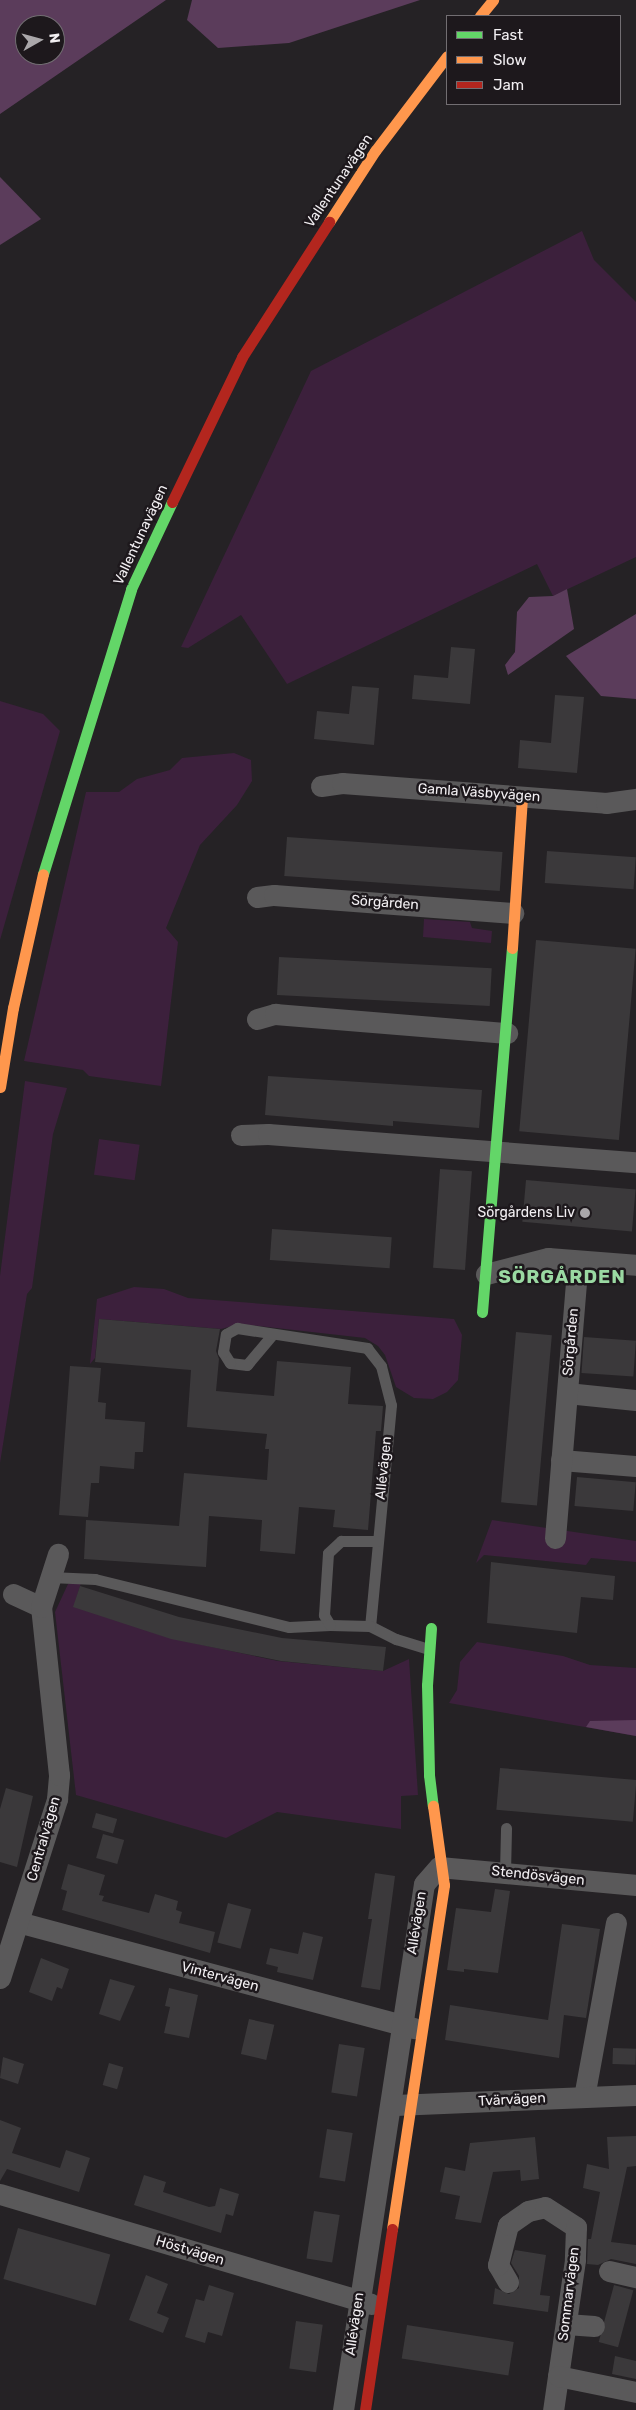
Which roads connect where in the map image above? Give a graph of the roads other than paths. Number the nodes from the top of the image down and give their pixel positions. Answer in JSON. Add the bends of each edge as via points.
{"nodes":[{"id":1,"x":493,"y":0,"type":"edge"},
{"id":2,"x":481,"y":15,"type":"edge"},
{"id":3,"x":446,"y":57,"type":"edge"},
{"id":4,"x":321,"y":786,"type":"dead end"},
{"id":5,"x":522,"y":796,"type":"junction"},
{"id":6,"x":636,"y":799,"type":"edge"},
{"id":7,"x":257,"y":896,"type":"dead end"},
{"id":8,"x":514,"y":913,"type":"junction"},
{"id":9,"x":257,"y":1019,"type":"dead end"},
{"id":10,"x":507,"y":1032,"type":"junction"},
{"id":11,"x":0,"y":1087,"type":"edge"},
{"id":12,"x":240,"y":1135,"type":"dead end"},
{"id":13,"x":497,"y":1152,"type":"junction"},
{"id":14,"x":636,"y":1162,"type":"edge"},
{"id":15,"x":578,"y":1261,"type":"junction"},
{"id":16,"x":636,"y":1265,"type":"edge"},
{"id":17,"x":486,"y":1274,"type":"junction"},
{"id":18,"x":482,"y":1312,"type":"dead end"},
{"id":19,"x":272,"y":1335,"type":"dead end"},
{"id":20,"x":567,"y":1393,"type":"junction"},
{"id":21,"x":636,"y":1400,"type":"edge"},
{"id":22,"x":561,"y":1460,"type":"junction"},
{"id":23,"x":636,"y":1466,"type":"edge"},
{"id":24,"x":555,"y":1538,"type":"dead end"},
{"id":25,"x":377,"y":1541,"type":"junction"},
{"id":26,"x":58,"y":1554,"type":"dead end"},
{"id":27,"x":50,"y":1577,"type":"junction"},
{"id":28,"x":13,"y":1594,"type":"dead end"},
{"id":29,"x":41,"y":1607,"type":"junction"},
{"id":30,"x":330,"y":1624,"type":"junction"},
{"id":31,"x":370,"y":1626,"type":"junction"},
{"id":32,"x":431,"y":1628,"type":"dead end"},
{"id":33,"x":429,"y":1649,"type":"junction"},
{"id":34,"x":506,"y":1828,"type":"dead end"},
{"id":35,"x":439,"y":1867,"type":"junction"},
{"id":36,"x":505,"y":1873,"type":"junction"},
{"id":37,"x":636,"y":1885,"type":"edge"},
{"id":38,"x":18,"y":1922,"type":"junction"},
{"id":39,"x":616,"y":1923,"type":"dead end"},
{"id":40,"x":0,"y":1978,"type":"edge"},
{"id":41,"x":400,"y":2026,"type":"junction"},
{"id":42,"x":422,"y":2029,"type":"junction"},
{"id":43,"x":636,"y":2095,"type":"edge"},
{"id":44,"x":584,"y":2097,"type":"junction"},
{"id":45,"x":412,"y":2104,"type":"junction"},
{"id":46,"x":388,"y":2106,"type":"junction"},
{"id":47,"x":0,"y":2194,"type":"edge"},
{"id":48,"x":609,"y":2271,"type":"dead end"},
{"id":49,"x":636,"y":2277,"type":"edge"},
{"id":50,"x":508,"y":2282,"type":"dead end"},
{"id":51,"x":358,"y":2301,"type":"junction"},
{"id":52,"x":381,"y":2305,"type":"junction"},
{"id":53,"x":566,"y":2324,"type":"junction"},
{"id":54,"x":594,"y":2326,"type":"dead end"},
{"id":55,"x":558,"y":2376,"type":"junction"},
{"id":56,"x":636,"y":2392,"type":"edge"},
{"id":57,"x":343,"y":2410,"type":"edge"},
{"id":58,"x":365,"y":2410,"type":"edge"},
{"id":59,"x":553,"y":2410,"type":"edge"}],
"edges":[{"from":1,"to":2,"type":"street"},
{"from":3,"to":11,"type":"street","name":"Vallentunavägen","via":[[375,151],[242,357],[131,589],[44,870],[13,1008]]},
{"from":4,"to":5,"type":"street","name":"Gamla Väsbyvägen","via":[[342,783]]},
{"from":5,"to":6,"type":"street","name":"Gamla Väsbyvägen","via":[[606,803]]},
{"from":5,"to":8,"type":"street"},
{"from":7,"to":8,"type":"street","name":"Sörgården"},
{"from":8,"to":10,"type":"street"},
{"from":9,"to":10,"type":"street","via":[[275,1014]]},
{"from":10,"to":13,"type":"street"},
{"from":12,"to":13,"type":"street","via":[[268,1134]]},
{"from":13,"to":14,"type":"street"},
{"from":13,"to":17,"type":"street"},
{"from":15,"to":16,"type":"street"},
{"from":15,"to":17,"type":"street","via":[[548,1258]]},
{"from":15,"to":20,"type":"street","name":"Sörgården"},
{"from":17,"to":18,"type":"street"},
{"from":19,"to":25,"type":"lane","name":"Allévägen","via":[[367,1348],[381,1366],[391,1404]]},
{"from":20,"to":21,"type":"street","name":"Sörgården"},
{"from":20,"to":22,"type":"street","name":"Sörgården"},
{"from":22,"to":23,"type":"street"},
{"from":22,"to":24,"type":"street","name":"Sörgården"},
{"from":25,"to":30,"type":"lane","via":[[341,1541],[328,1553],[324,1615]]},
{"from":25,"to":31,"type":"lane","name":"Allévägen"},
{"from":26,"to":27,"type":"street","name":"Centralvägen"},
{"from":27,"to":29,"type":"street","name":"Centralvägen"},
{"from":27,"to":30,"type":"lane","via":[[95,1579],[180,1603],[289,1627]]},
{"from":28,"to":29,"type":"street"},
{"from":29,"to":38,"type":"street","name":"Centralvägen","via":[[58,1791]]},
{"from":30,"to":31,"type":"lane"},
{"from":31,"to":33,"type":"lane","via":[[396,1639]]},
{"from":32,"to":33,"type":"street"},
{"from":33,"to":35,"type":"street","via":[[429,1775]]},
{"from":34,"to":36,"type":"lane"},
{"from":35,"to":36,"type":"street","name":"Stendösvägen"},
{"from":35,"to":41,"type":"street","name":"Allévägen","via":[[424,1884]]},
{"from":35,"to":42,"type":"street","name":"Allévägen","via":[[444,1885]]},
{"from":36,"to":37,"type":"street","name":"Stendösvägen"},
{"from":38,"to":40,"type":"street","name":"Centralvägen"},
{"from":38,"to":41,"type":"street","name":"Vintervägen"},
{"from":39,"to":44,"type":"street"},
{"from":41,"to":42,"type":"street","name":"Vintervägen"},
{"from":41,"to":46,"type":"street","name":"Allévägen"},
{"from":42,"to":45,"type":"street","name":"Allévägen"},
{"from":43,"to":44,"type":"street","name":"Tvärvägen"},
{"from":44,"to":45,"type":"street","name":"Tvärvägen"},
{"from":45,"to":46,"type":"street","name":"Tvärvägen"},
{"from":45,"to":52,"type":"street","name":"Allévägen"},
{"from":46,"to":51,"type":"street","name":"Allévägen"},
{"from":47,"to":51,"type":"street","name":"Höstvägen"},
{"from":48,"to":49,"type":"street"},
{"from":50,"to":53,"type":"street","name":"Sommarvägen","via":[[498,2265],[508,2224],[528,2211],[545,2207],[576,2227]]},
{"from":51,"to":52,"type":"street","name":"Höstvägen"},
{"from":51,"to":57,"type":"street","name":"Allévägen"},
{"from":52,"to":58,"type":"street","name":"Allévägen"},
{"from":53,"to":54,"type":"street"},
{"from":53,"to":55,"type":"street","name":"Sommarvägen"},
{"from":55,"to":56,"type":"street"},
{"from":55,"to":59,"type":"street","name":"Sommarvägen"}]}
